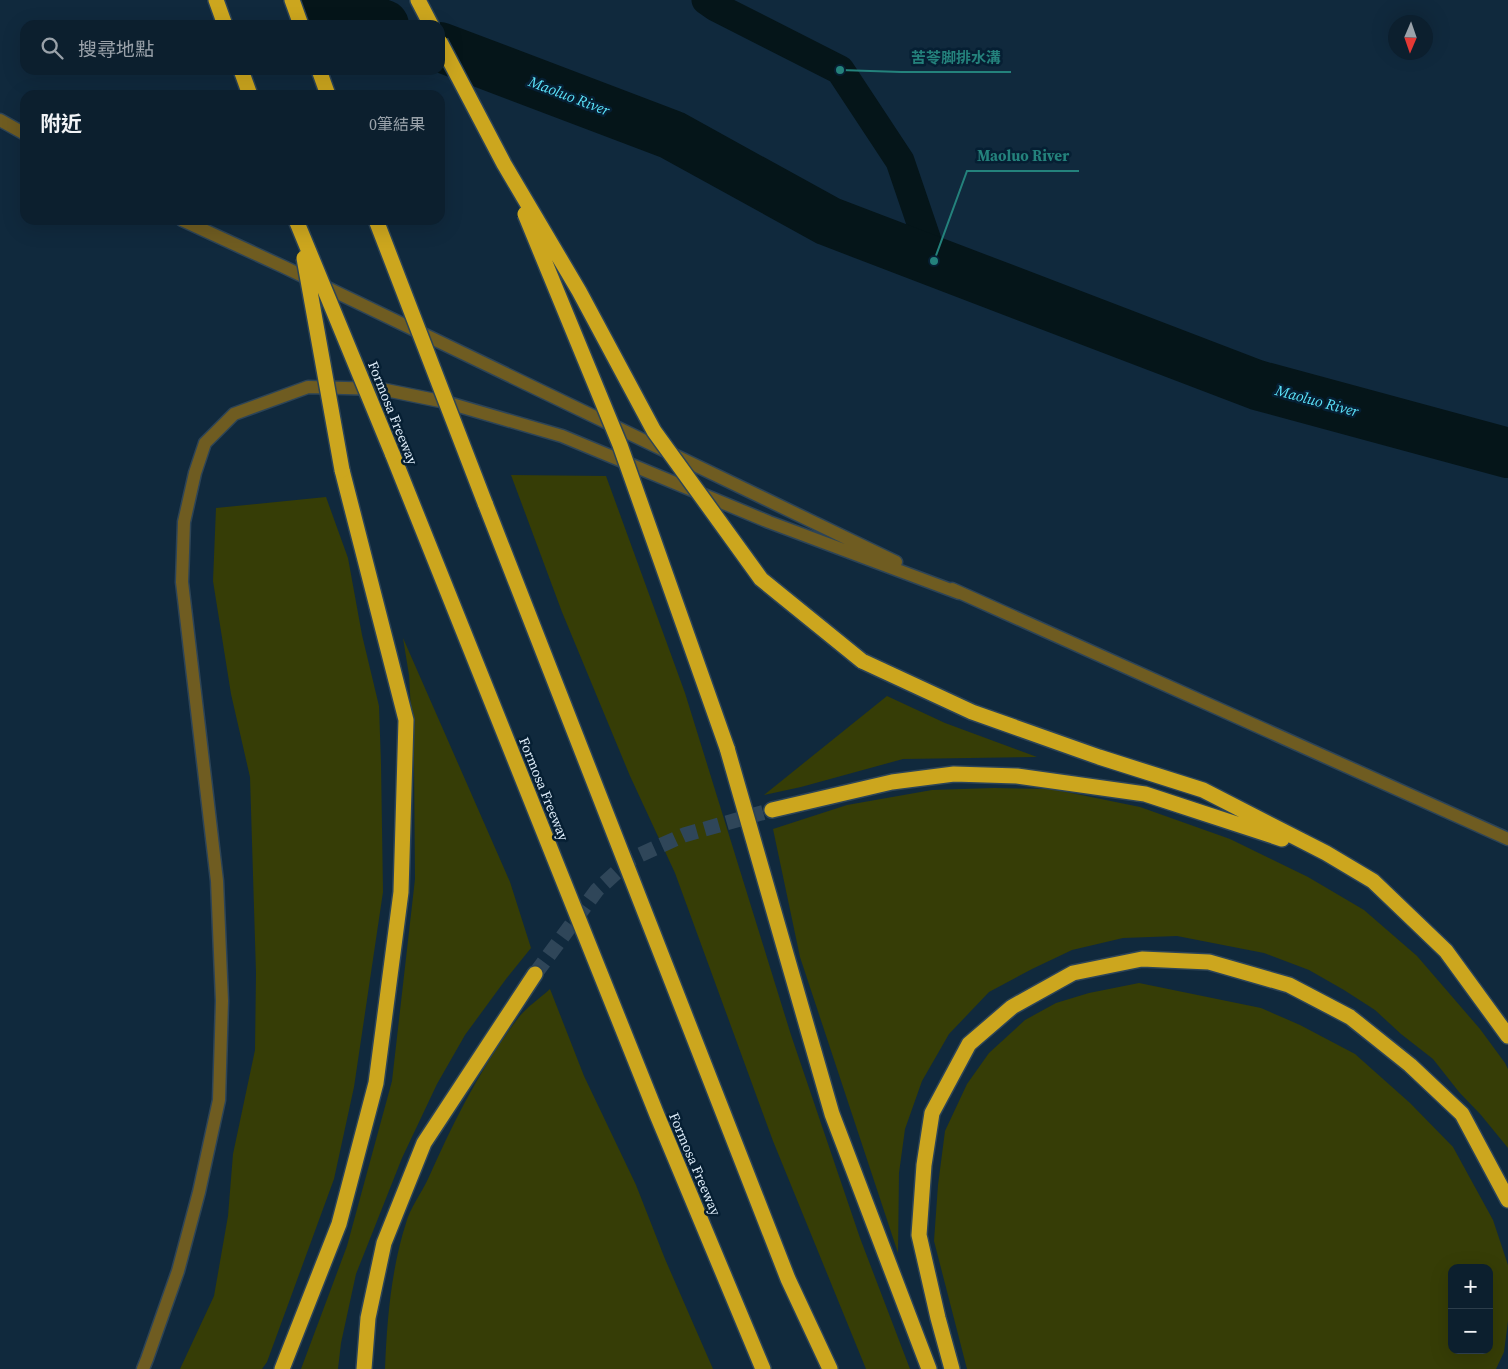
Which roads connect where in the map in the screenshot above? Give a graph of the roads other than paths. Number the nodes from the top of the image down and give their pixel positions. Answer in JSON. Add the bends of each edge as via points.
{"nodes":[{"id":1,"x":216,"y":0,"type":"edge"},
{"id":2,"x":292,"y":0,"type":"edge"},
{"id":3,"x":418,"y":0,"type":"edge"},
{"id":4,"x":223,"y":20,"type":"edge"},
{"id":5,"x":299,"y":20,"type":"edge"},
{"id":6,"x":428,"y":20,"type":"edge"},
{"id":7,"x":445,"y":52,"type":"edge"},
{"id":8,"x":243,"y":75,"type":"edge"},
{"id":9,"x":321,"y":75,"type":"edge"},
{"id":10,"x":248,"y":90,"type":"edge"},
{"id":11,"x":326,"y":90,"type":"edge"},
{"id":12,"x":0,"y":120,"type":"edge"},
{"id":13,"x":20,"y":131,"type":"edge"},
{"id":14,"x":504,"y":164,"type":"junction"},
{"id":15,"x":193,"y":225,"type":"edge"},
{"id":16,"x":298,"y":225,"type":"edge"},
{"id":17,"x":298,"y":225,"type":"edge"},
{"id":18,"x":378,"y":225,"type":"edge"},
{"id":19,"x":959,"y":593,"type":"junction"},
{"id":20,"x":772,"y":810,"type":"tunnel mouth"},
{"id":21,"x":1508,"y":839,"type":"edge"},
{"id":22,"x":1326,"y":853,"type":"junction"},
{"id":23,"x":535,"y":974,"type":"tunnel mouth"},
{"id":24,"x":1508,"y":1036,"type":"edge"},
{"id":25,"x":1508,"y":1200,"type":"edge"},
{"id":26,"x":143,"y":1369,"type":"edge"},
{"id":27,"x":282,"y":1369,"type":"edge"},
{"id":28,"x":364,"y":1369,"type":"edge"},
{"id":29,"x":763,"y":1369,"type":"edge"},
{"id":30,"x":830,"y":1369,"type":"edge"},
{"id":31,"x":928,"y":1369,"type":"edge"},
{"id":32,"x":952,"y":1369,"type":"edge"}],
"edges":[{"from":1,"to":4,"type":"highway"},
{"from":2,"to":5,"type":"highway"},
{"from":3,"to":6,"type":"highway"},
{"from":7,"to":14,"type":"highway","bridge":true},
{"from":8,"to":10,"type":"highway"},
{"from":9,"to":11,"type":"highway"},
{"from":12,"to":13,"type":"street"},
{"from":14,"to":22,"type":"highway","bridge":true,"via":[[579,291],[654,431],[761,579],[862,661],[972,712],[1204,790]]},
{"from":14,"to":31,"type":"highway","bridge":true,"via":[[620,445],[727,748],[832,1114]]},
{"from":15,"to":19,"type":"street"},
{"from":16,"to":29,"type":"highway","name":"Formosa Freeway","bridge":true,"via":[[657,1115]]},
{"from":17,"to":27,"type":"highway","bridge":true,"via":[[342,470],[406,720],[401,892],[376,1083],[339,1224]]},
{"from":18,"to":30,"type":"highway","bridge":true,"via":[[788,1279]]},
{"from":19,"to":21,"type":"street"},
{"from":19,"to":26,"type":"street","via":[[769,522],[562,436],[444,402],[381,389],[308,387],[234,414],[205,443],[195,473],[184,522],[182,582],[217,881],[222,1001],[219,1100],[178,1271]]},
{"from":20,"to":22,"type":"highway","via":[[892,782],[954,774],[1016,776],[1144,794]]},
{"from":22,"to":24,"type":"highway","via":[[1373,881],[1446,951]]},
{"from":23,"to":28,"type":"highway","via":[[424,1143],[384,1243],[368,1318]]},
{"from":25,"to":32,"type":"highway","via":[[1462,1114],[1410,1065],[1350,1017],[1289,984],[1209,962],[1142,959],[1073,973],[1012,1007],[969,1044],[932,1113],[919,1235]]}]}
